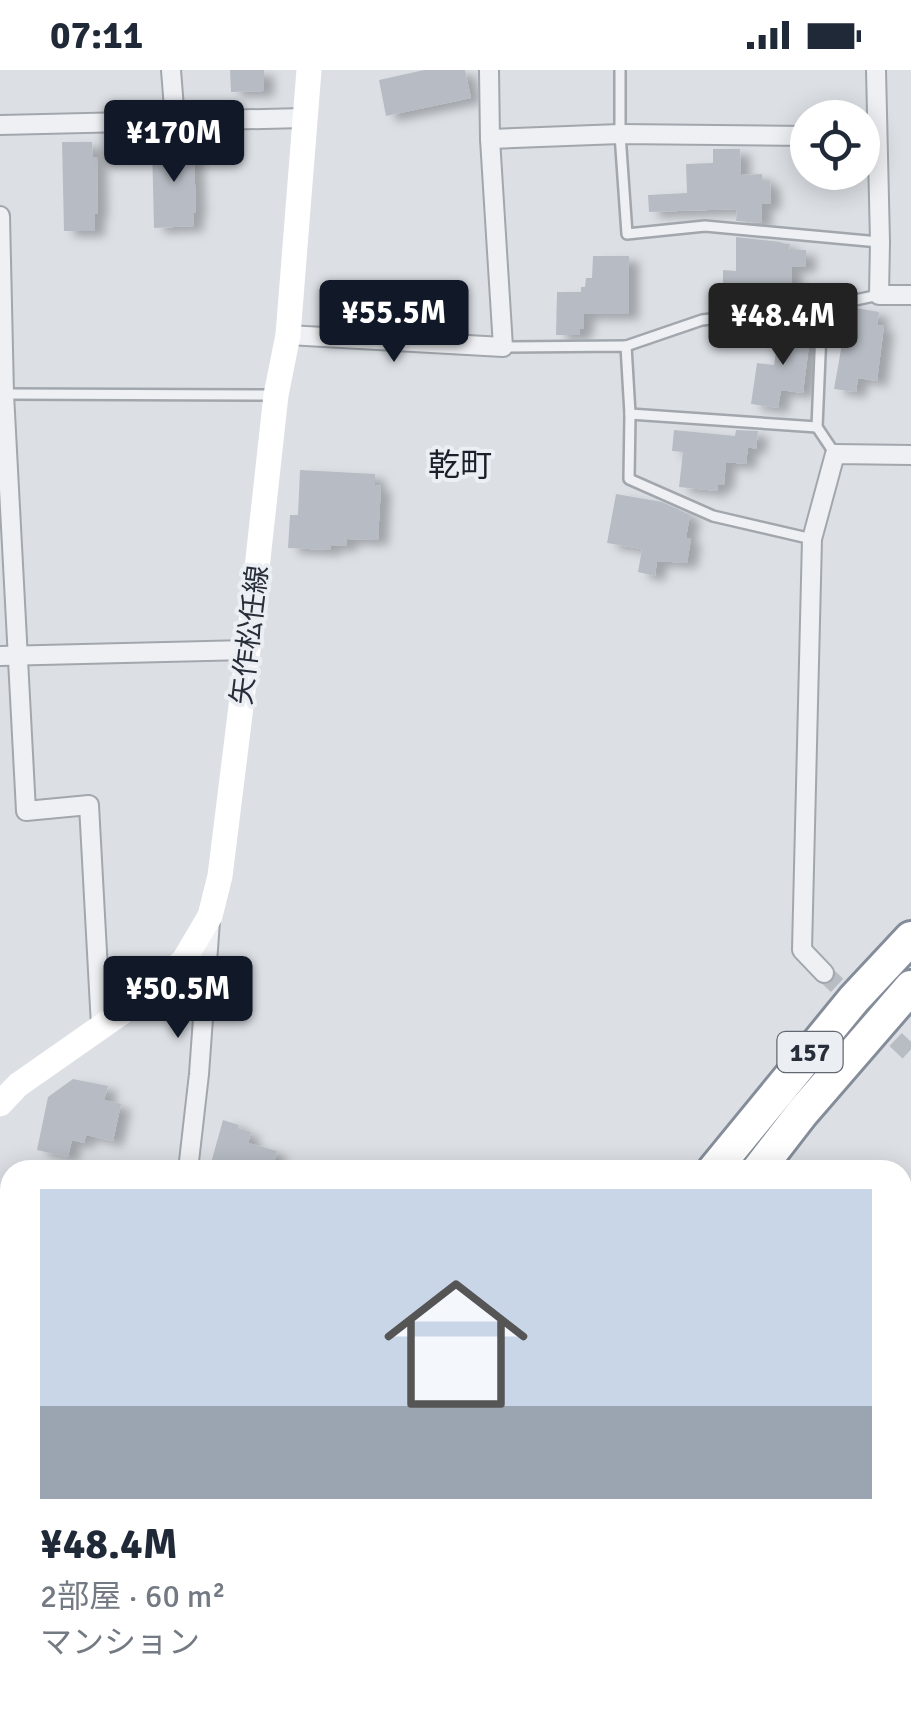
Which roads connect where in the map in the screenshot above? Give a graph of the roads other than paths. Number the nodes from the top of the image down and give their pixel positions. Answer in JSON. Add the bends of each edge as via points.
{"nodes":[{"id":1,"x":171,"y":70,"type":"edge"},
{"id":2,"x":308,"y":70,"type":"edge"},
{"id":3,"x":488,"y":70,"type":"edge"},
{"id":4,"x":620,"y":70,"type":"edge"},
{"id":5,"x":865,"y":70,"type":"edge"},
{"id":6,"x":876,"y":70,"type":"edge"},
{"id":7,"x":876,"y":90,"type":"junction"},
{"id":8,"x":875,"y":100,"type":"edge"},
{"id":9,"x":303,"y":118,"type":"junction"},
{"id":10,"x":175,"y":121,"type":"junction"},
{"id":11,"x":0,"y":125,"type":"edge"},
{"id":12,"x":620,"y":134,"type":"junction"},
{"id":13,"x":790,"y":136,"type":"edge"},
{"id":14,"x":490,"y":138,"type":"junction"},
{"id":15,"x":875,"y":190,"type":"edge"},
{"id":16,"x":0,"y":216,"type":"edge"},
{"id":17,"x":880,"y":242,"type":"junction"},
{"id":18,"x":879,"y":295,"type":"junction"},
{"id":19,"x":911,"y":295,"type":"edge"},
{"id":20,"x":822,"y":307,"type":"junction"},
{"id":21,"x":288,"y":334,"type":"junction"},
{"id":22,"x":626,"y":346,"type":"junction"},
{"id":23,"x":503,"y":347,"type":"junction"},
{"id":24,"x":4,"y":394,"type":"junction"},
{"id":25,"x":276,"y":395,"type":"junction"},
{"id":26,"x":630,"y":414,"type":"junction"},
{"id":27,"x":817,"y":426,"type":"junction"},
{"id":28,"x":835,"y":454,"type":"junction"},
{"id":29,"x":911,"y":455,"type":"edge"},
{"id":30,"x":812,"y":539,"type":"junction"},
{"id":31,"x":248,"y":650,"type":"junction"},
{"id":32,"x":9,"y":656,"type":"edge"},
{"id":33,"x":210,"y":916,"type":"junction"},
{"id":34,"x":911,"y":938,"type":"edge"},
{"id":35,"x":824,"y":973,"type":"tunnel mouth"},
{"id":36,"x":911,"y":987,"type":"edge"},
{"id":37,"x":101,"y":1026,"type":"junction"},
{"id":38,"x":0,"y":1104,"type":"edge"},
{"id":39,"x":189,"y":1160,"type":"edge"},
{"id":40,"x":722,"y":1160,"type":"edge"},
{"id":41,"x":766,"y":1160,"type":"edge"}],
"edges":[{"from":1,"to":10,"type":"street"},
{"from":2,"to":9,"type":"main road","name":"矢作松任線"},
{"from":3,"to":14,"type":"street"},
{"from":4,"to":12,"type":"lane"},
{"from":5,"to":7,"type":"street"},
{"from":6,"to":7,"type":"street"},
{"from":7,"to":8,"type":"street"},
{"from":9,"to":10,"type":"street"},
{"from":9,"to":21,"type":"main road","name":"矢作松任線"},
{"from":10,"to":11,"type":"street"},
{"from":12,"to":13,"type":"street"},
{"from":12,"to":14,"type":"street"},
{"from":12,"to":17,"type":"lane","via":[[627,234],[705,226]]},
{"from":14,"to":23,"type":"street"},
{"from":15,"to":17,"type":"street"},
{"from":16,"to":24,"type":"street"},
{"from":17,"to":18,"type":"street"},
{"from":18,"to":19,"type":"street"},
{"from":18,"to":20,"type":"lane"},
{"from":20,"to":22,"type":"lane","via":[[702,320]]},
{"from":20,"to":27,"type":"lane"},
{"from":21,"to":23,"type":"street"},
{"from":21,"to":25,"type":"main road","name":"矢作松任線"},
{"from":22,"to":23,"type":"lane"},
{"from":22,"to":26,"type":"lane"},
{"from":24,"to":25,"type":"lane"},
{"from":24,"to":32,"type":"street"},
{"from":25,"to":31,"type":"main road","name":"矢作松任線"},
{"from":26,"to":27,"type":"lane"},
{"from":26,"to":30,"type":"lane","via":[[629,479],[713,516]]},
{"from":27,"to":28,"type":"lane"},
{"from":28,"to":29,"type":"street"},
{"from":28,"to":30,"type":"street"},
{"from":30,"to":35,"type":"street","via":[[802,950]]},
{"from":31,"to":32,"type":"street"},
{"from":31,"to":33,"type":"main road","name":"矢作松任線"},
{"from":32,"to":37,"type":"street","via":[[26,811],[90,805]]},
{"from":33,"to":37,"type":"main road","name":"矢作松任線","via":[[184,960]]},
{"from":33,"to":39,"type":"street"},
{"from":34,"to":40,"type":"highway","number":"157"},
{"from":36,"to":41,"type":"highway","number":"157"},
{"from":37,"to":38,"type":"main road","name":"矢作松任線"}]}
